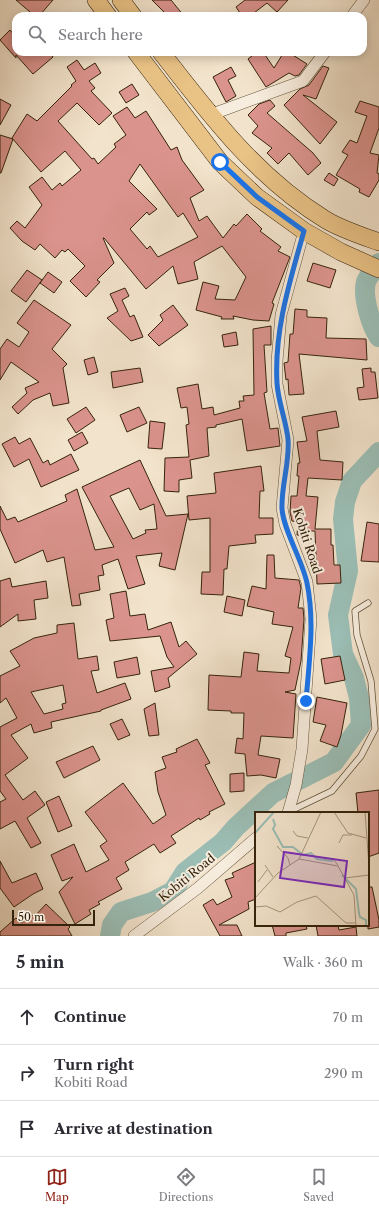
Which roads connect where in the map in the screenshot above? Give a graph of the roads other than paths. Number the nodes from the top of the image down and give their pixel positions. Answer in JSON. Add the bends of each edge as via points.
{"nodes":[{"id":1,"x":96,"y":0,"type":"edge"},
{"id":2,"x":121,"y":0,"type":"edge"},
{"id":3,"x":364,"y":0,"type":"edge"},
{"id":4,"x":105,"y":12,"type":"edge"},
{"id":5,"x":131,"y":12,"type":"edge"},
{"id":6,"x":355,"y":12,"type":"edge"},
{"id":7,"x":139,"y":56,"type":"edge"},
{"id":8,"x":164,"y":56,"type":"edge"},
{"id":9,"x":321,"y":56,"type":"edge"},
{"id":10,"x":210,"y":115,"type":"junction"},
{"id":11,"x":304,"y":231,"type":"junction"},
{"id":12,"x":378,"y":241,"type":"edge"},
{"id":13,"x":372,"y":266,"type":"edge"},
{"id":14,"x":368,"y":602,"type":"dead end"},
{"id":15,"x":289,"y":812,"type":"edge"},
{"id":16,"x":255,"y":839,"type":"edge"},
{"id":17,"x":134,"y":936,"type":"edge"}],
"edges":[{"from":1,"to":4,"type":"main road"},
{"from":2,"to":5,"type":"main road"},
{"from":3,"to":6,"type":"street"},
{"from":7,"to":11,"type":"main road","via":[[220,162],[257,197]]},
{"from":8,"to":10,"type":"main road"},
{"from":9,"to":10,"type":"street","via":[[303,81]]},
{"from":10,"to":12,"type":"main road","via":[[250,160],[285,192],[327,221]]},
{"from":11,"to":13,"type":"main road"},
{"from":11,"to":15,"type":"street","name":"Kobiti Road","via":[[281,315],[276,361],[277,384],[288,440],[282,508],[285,524],[307,582],[311,619],[306,701],[297,781]]},
{"from":14,"to":15,"type":"lane","via":[[355,611],[357,635],[371,681],[375,729],[361,756],[332,791]]},
{"from":16,"to":17,"type":"street","name":"Kobiti Road","via":[[198,888]]}]}
